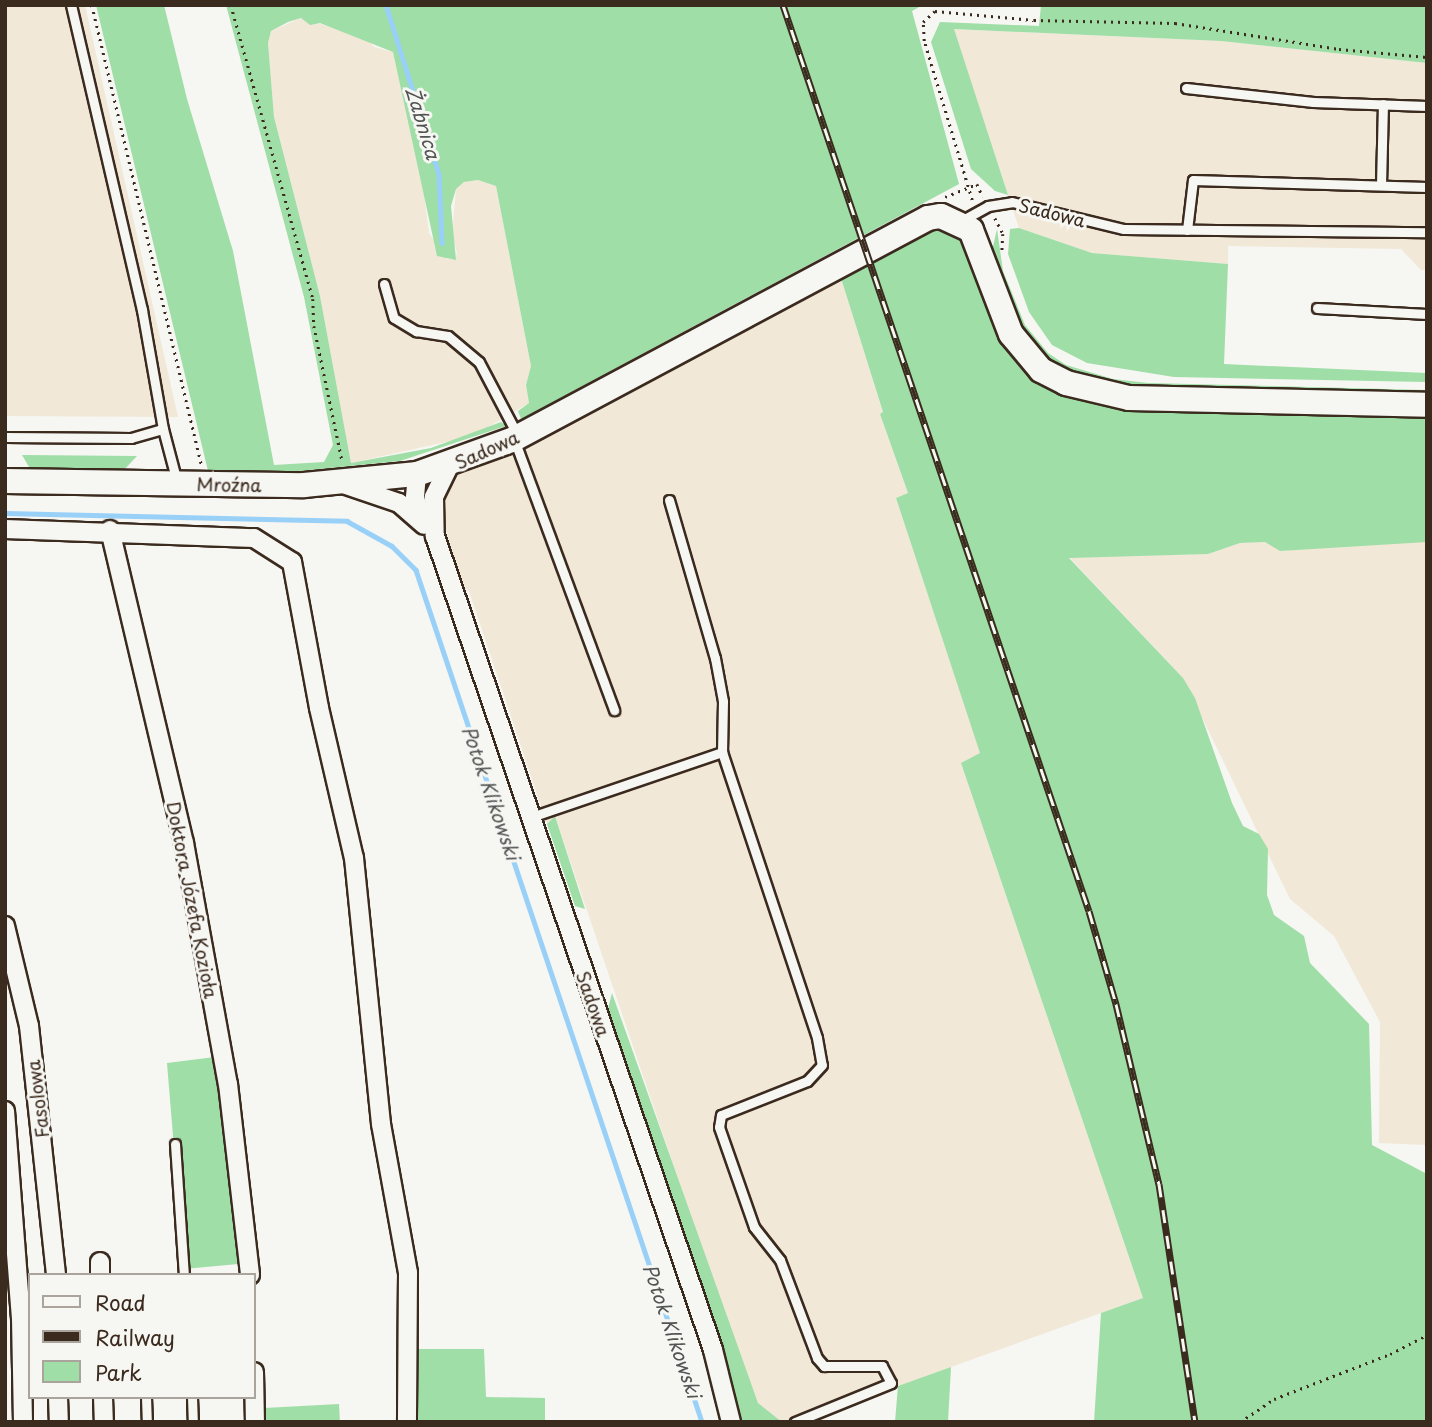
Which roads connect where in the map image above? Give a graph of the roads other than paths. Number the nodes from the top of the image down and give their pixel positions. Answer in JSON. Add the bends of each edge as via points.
{"nodes":[{"id":1,"x":71,"y":5,"type":"edge"},
{"id":2,"x":1186,"y":88,"type":"dead end"},
{"id":3,"x":1383,"y":104,"type":"junction"},
{"id":4,"x":1427,"y":106,"type":"edge"},
{"id":5,"x":1381,"y":185,"type":"junction"},
{"id":6,"x":1427,"y":187,"type":"edge"},
{"id":7,"x":967,"y":216,"type":"junction"},
{"id":8,"x":1187,"y":230,"type":"junction"},
{"id":9,"x":1427,"y":232,"type":"edge"},
{"id":10,"x":384,"y":284,"type":"dead end"},
{"id":11,"x":1317,"y":308,"type":"dead end"},
{"id":12,"x":1427,"y":314,"type":"edge"},
{"id":13,"x":1427,"y":405,"type":"edge"},
{"id":14,"x":163,"y":429,"type":"junction"},
{"id":15,"x":5,"y":437,"type":"edge"},
{"id":16,"x":516,"y":438,"type":"junction"},
{"id":17,"x":450,"y":464,"type":"junction"},
{"id":18,"x":417,"y":474,"type":"junction"},
{"id":19,"x":5,"y":481,"type":"edge"},
{"id":20,"x":177,"y":484,"type":"junction"},
{"id":21,"x":343,"y":484,"type":"junction"},
{"id":22,"x":434,"y":497,"type":"junction"},
{"id":23,"x":669,"y":500,"type":"dead end"},
{"id":24,"x":5,"y":529,"type":"edge"},
{"id":25,"x":110,"y":530,"type":"junction"},
{"id":26,"x":429,"y":530,"type":"junction"},
{"id":27,"x":614,"y":710,"type":"dead end"},
{"id":28,"x":722,"y":752,"type":"junction"},
{"id":29,"x":531,"y":817,"type":"junction"},
{"id":30,"x":5,"y":926,"type":"edge"},
{"id":31,"x":5,"y":1111,"type":"edge"},
{"id":32,"x":175,"y":1144,"type":"dead end"},
{"id":33,"x":56,"y":1273,"type":"edge"},
{"id":34,"x":184,"y":1273,"type":"edge"},
{"id":35,"x":250,"y":1273,"type":"edge"},
{"id":36,"x":58,"y":1399,"type":"edge"},
{"id":37,"x":103,"y":1399,"type":"edge"},
{"id":38,"x":146,"y":1399,"type":"edge"},
{"id":39,"x":192,"y":1399,"type":"edge"},
{"id":40,"x":255,"y":1399,"type":"edge"},
{"id":41,"x":23,"y":1422,"type":"edge"},
{"id":42,"x":59,"y":1422,"type":"edge"},
{"id":43,"x":104,"y":1422,"type":"edge"},
{"id":44,"x":147,"y":1422,"type":"edge"},
{"id":45,"x":193,"y":1422,"type":"edge"},
{"id":46,"x":255,"y":1422,"type":"edge"},
{"id":47,"x":407,"y":1422,"type":"edge"},
{"id":48,"x":731,"y":1422,"type":"edge"},
{"id":49,"x":795,"y":1422,"type":"edge"}],
"edges":[{"from":1,"to":14,"type":"lane","via":[[142,310]]},
{"from":2,"to":3,"type":"lane"},
{"from":3,"to":4,"type":"lane"},
{"from":3,"to":5,"type":"lane"},
{"from":5,"to":6,"type":"lane"},
{"from":5,"to":8,"type":"lane","via":[[1193,180]]},
{"from":7,"to":8,"type":"lane","name":"Sadowa","via":[[1012,202],[1124,229]]},
{"from":7,"to":13,"type":"main road","via":[[1011,334],[1041,370],[1066,383],[1129,398]]},
{"from":7,"to":16,"type":"main road","name":"Sadowa","via":[[928,218]]},
{"from":8,"to":9,"type":"lane","name":"Sadowa"},
{"from":10,"to":16,"type":"lane","via":[[394,317],[416,331],[448,336],[479,362]]},
{"from":11,"to":12,"type":"lane"},
{"from":14,"to":15,"type":"lane","via":[[131,438]]},
{"from":14,"to":20,"type":"lane"},
{"from":16,"to":17,"type":"main road","name":"Sadowa"},
{"from":16,"to":27,"type":"lane"},
{"from":17,"to":18,"type":"main road","name":"Mroźna"},
{"from":17,"to":22,"type":"street","name":"Sadowa"},
{"from":18,"to":21,"type":"main road","name":"Mroźna"},
{"from":18,"to":22,"type":"street"},
{"from":18,"to":26,"type":"street","via":[[415,498]]},
{"from":19,"to":20,"type":"main road","name":"Mroźna"},
{"from":20,"to":21,"type":"main road","name":"Mroźna"},
{"from":21,"to":26,"type":"street","via":[[399,503]]},
{"from":22,"to":26,"type":"street","name":"Sadowa"},
{"from":23,"to":28,"type":"lane","via":[[715,658],[723,701]]},
{"from":24,"to":25,"type":"street"},
{"from":25,"to":35,"type":"street","name":"Doktora Józefa Kozioła","via":[[186,855],[228,1084]]},
{"from":25,"to":47,"type":"street","via":[[254,538],[292,562],[319,708],[354,858],[381,1124],[408,1273]]},
{"from":26,"to":29,"type":"street","name":"Sadowa"},
{"from":28,"to":29,"type":"lane"},
{"from":28,"to":49,"type":"lane","via":[[822,1065],[807,1081],[721,1115],[719,1127],[750,1218],[780,1259],[817,1358],[824,1366],[882,1366],[891,1383]]},
{"from":29,"to":48,"type":"street","name":"Sadowa","via":[[713,1350]]},
{"from":30,"to":33,"type":"street","name":"Fasolowa","via":[[29,1026]]},
{"from":31,"to":41,"type":"street","via":[[21,1318]]},
{"from":32,"to":34,"type":"lane"},
{"from":36,"to":42,"type":"street"},
{"from":37,"to":43,"type":"street"},
{"from":38,"to":44,"type":"lane"},
{"from":39,"to":45,"type":"lane"},
{"from":40,"to":46,"type":"street"}]}
